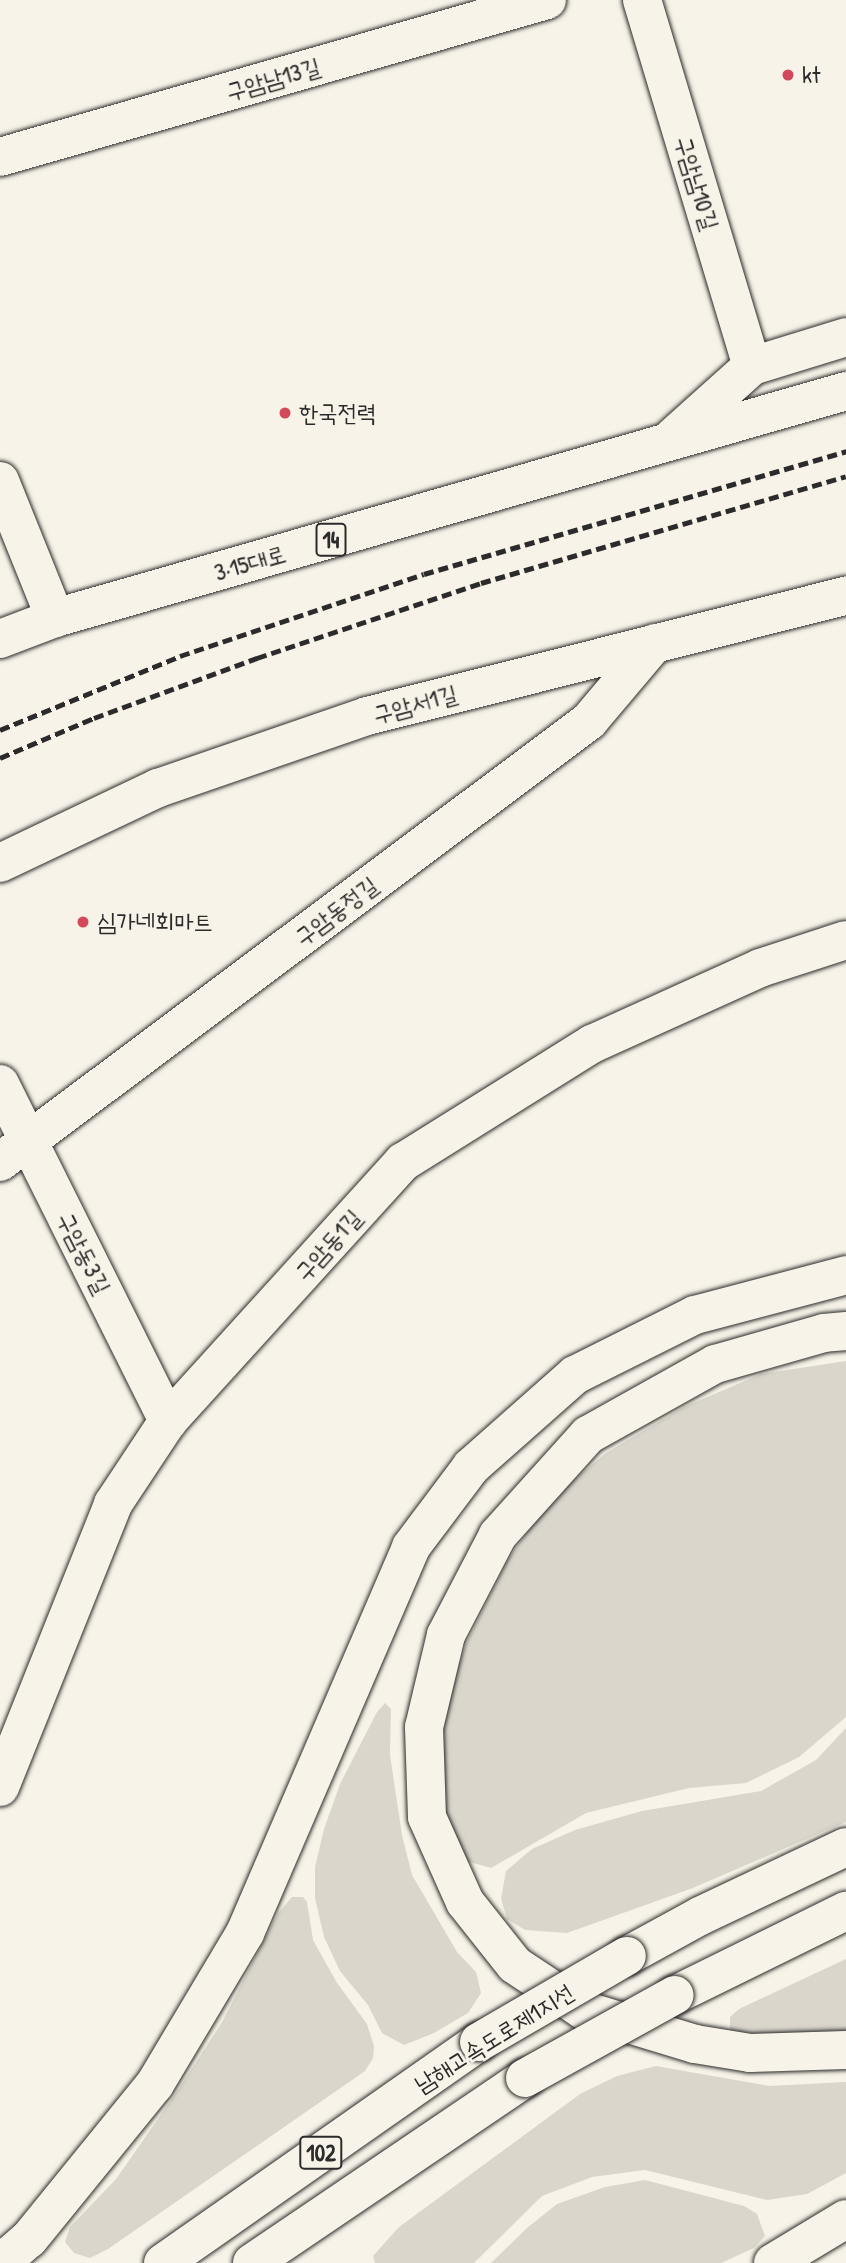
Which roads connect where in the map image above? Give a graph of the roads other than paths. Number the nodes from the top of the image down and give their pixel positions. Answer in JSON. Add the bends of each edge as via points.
{"nodes":[{"id":1,"x":547,"y":0,"type":"edge"},
{"id":2,"x":642,"y":0,"type":"edge"},
{"id":3,"x":0,"y":157,"type":"edge"},
{"id":4,"x":846,"y":337,"type":"edge"},
{"id":5,"x":752,"y":366,"type":"junction"},
{"id":6,"x":846,"y":391,"type":"edge"},
{"id":7,"x":663,"y":445,"type":"junction"},
{"id":8,"x":0,"y":481,"type":"edge"},
{"id":9,"x":846,"y":596,"type":"edge"},
{"id":10,"x":55,"y":618,"type":"junction"},
{"id":11,"x":0,"y":639,"type":"edge"},
{"id":12,"x":655,"y":643,"type":"junction"},
{"id":13,"x":0,"y":863,"type":"edge"},
{"id":14,"x":846,"y":940,"type":"edge"},
{"id":15,"x":0,"y":1084,"type":"edge"},
{"id":16,"x":14,"y":1152,"type":"edge"},
{"id":17,"x":846,"y":1275,"type":"edge"},
{"id":18,"x":846,"y":1331,"type":"edge"},
{"id":19,"x":168,"y":1421,"type":"junction"},
{"id":20,"x":4,"y":1770,"type":"edge"},
{"id":21,"x":846,"y":1847,"type":"edge"},
{"id":22,"x":846,"y":1911,"type":"edge"},
{"id":23,"x":846,"y":2050,"type":"edge"},
{"id":24,"x":846,"y":2218,"type":"edge"},
{"id":25,"x":1,"y":2263,"type":"edge"},
{"id":26,"x":163,"y":2263,"type":"edge"},
{"id":27,"x":252,"y":2263,"type":"edge"},
{"id":28,"x":772,"y":2263,"type":"edge"}],
"edges":[{"from":1,"to":3,"type":"main road","name":"구암남13길"},
{"from":2,"to":5,"type":"main road","name":"구암남10길"},
{"from":4,"to":5,"type":"main road","name":"3·15대로","number":"14"},
{"from":5,"to":7,"type":"main road","name":"3·15대로","number":"14"},
{"from":6,"to":7,"type":"main road","name":"3·15대로","number":"14"},
{"from":7,"to":10,"type":"main road","name":"3·15대로","number":"14"},
{"from":8,"to":10,"type":"main road"},
{"from":9,"to":12,"type":"main road","name":"구암서1길"},
{"from":10,"to":11,"type":"main road","name":"3·15대로","number":"14"},
{"from":12,"to":13,"type":"main road","name":"구암서1길","via":[[367,716],[158,788]]},
{"from":12,"to":16,"type":"main road","name":"구암동정길","via":[[589,721]]},
{"from":14,"to":19,"type":"main road","name":"구암동1길","via":[[760,968],[592,1044],[403,1162]]},
{"from":15,"to":16,"type":"main road","name":"구암동3길"},
{"from":16,"to":19,"type":"main road","name":"구암동3길"},
{"from":17,"to":25,"type":"main road","via":[[695,1315],[575,1375],[471,1466],[411,1547],[245,1933],[155,2084],[29,2239]]},
{"from":18,"to":23,"type":"main road","via":[[715,1364],[588,1436],[498,1535],[446,1635],[424,1727],[427,1816],[465,1902],[515,1965],[583,2010],[695,2044],[750,2053]]},
{"from":19,"to":20,"type":"main road","name":"구암동1길","via":[[113,1504]]},
{"from":21,"to":26,"type":"main road","name":"남해고속도로제1지선","number":"102","bridge":true,"via":[[700,1916],[479,2042]]},
{"from":22,"to":27,"type":"main road","name":"남해고속도로제1지선","number":"102","bridge":true,"via":[[675,1995],[525,2078]]},
{"from":24,"to":28,"type":"main road"}]}
